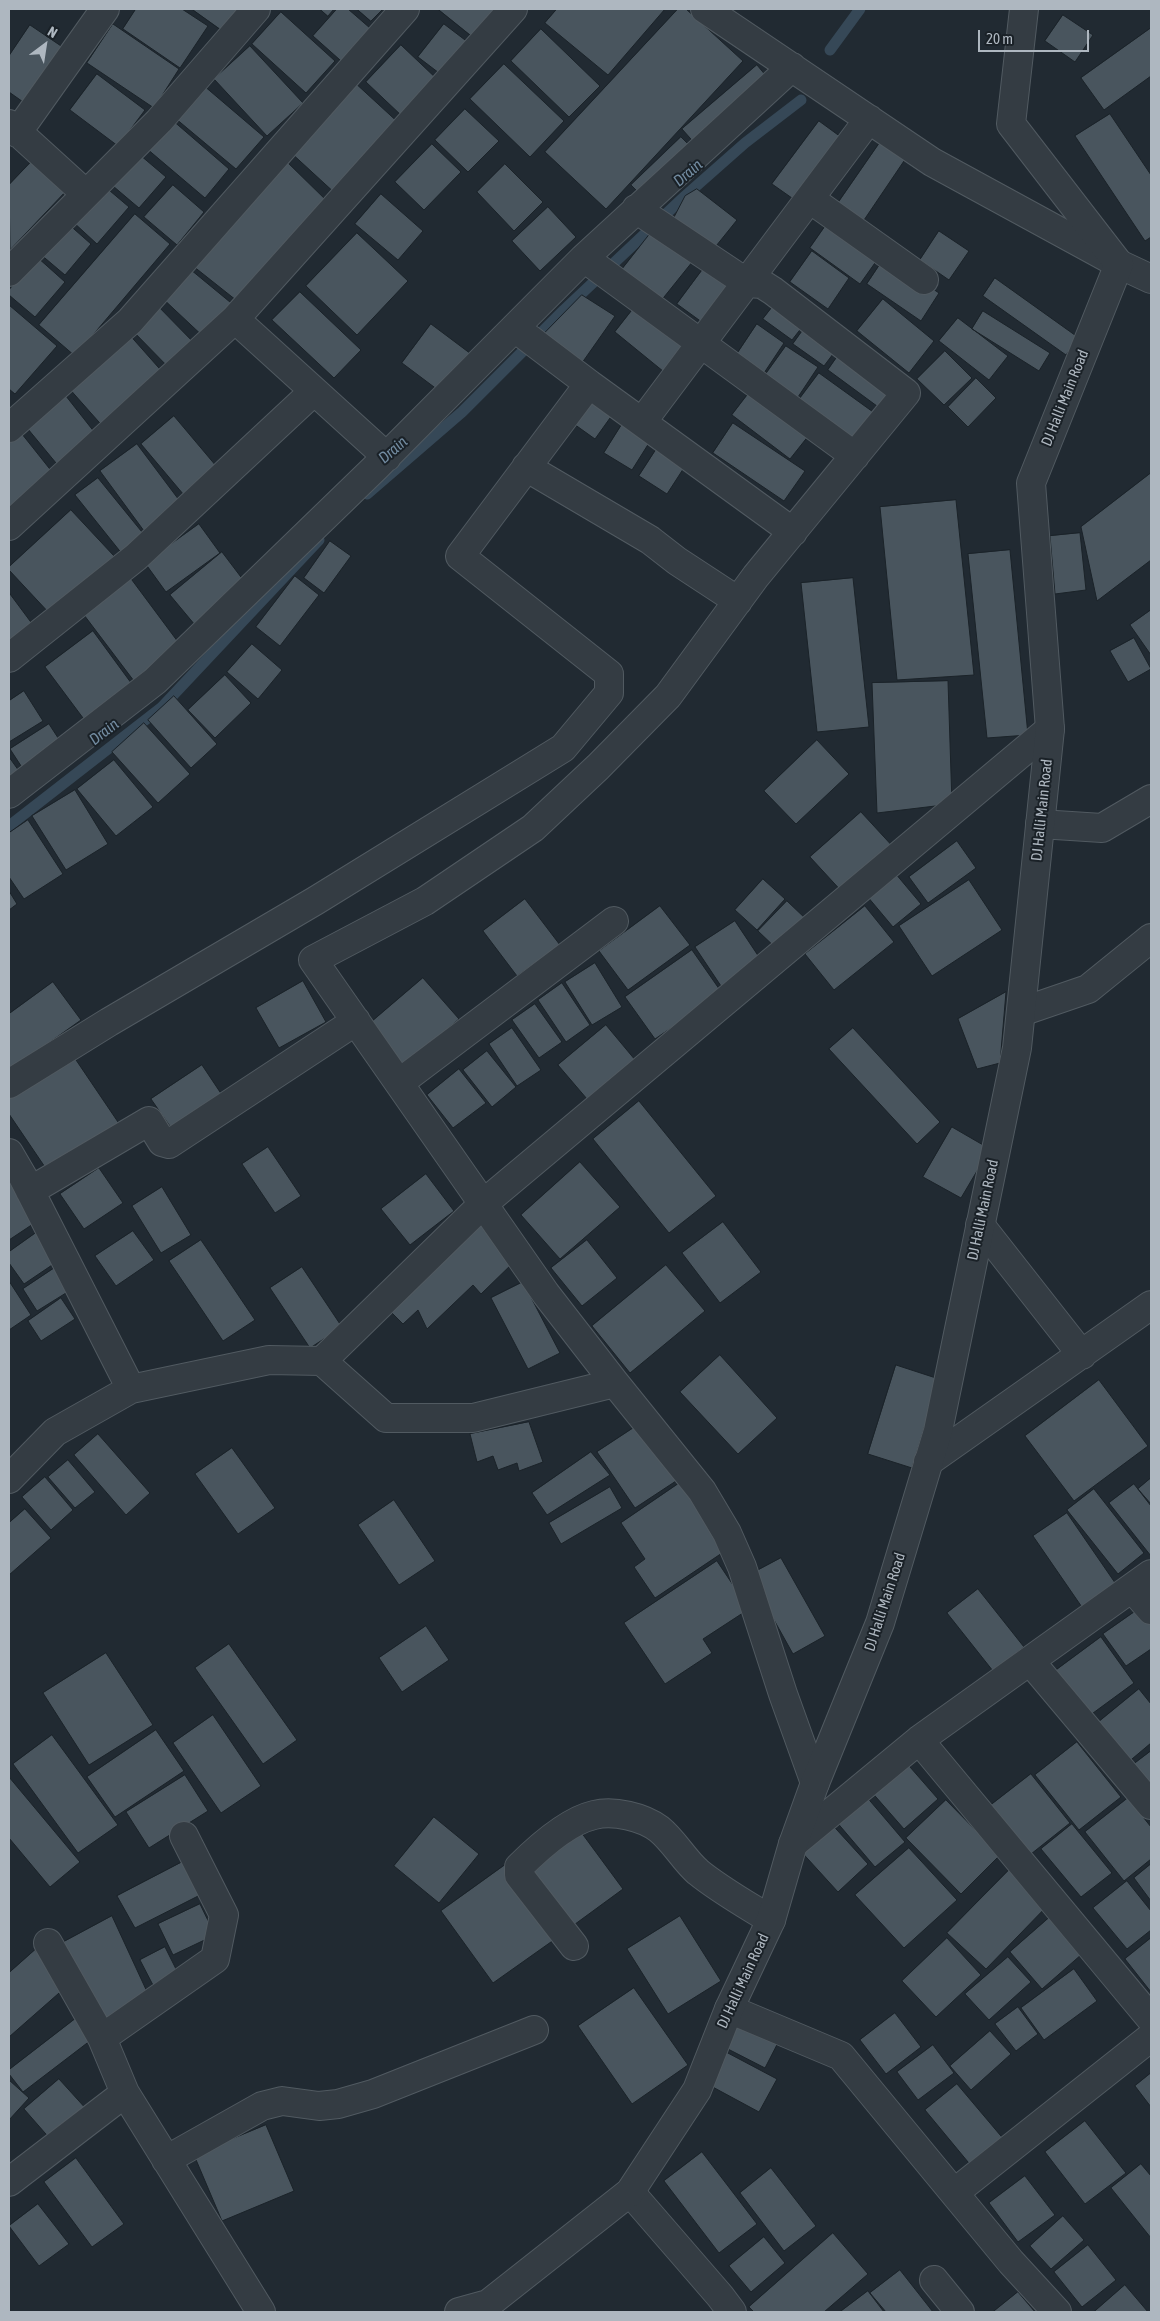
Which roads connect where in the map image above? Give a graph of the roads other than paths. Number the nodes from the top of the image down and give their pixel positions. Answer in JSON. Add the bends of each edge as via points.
{"nodes":[{"id":1,"x":105,"y":9,"type":"edge"},
{"id":2,"x":256,"y":9,"type":"edge"},
{"id":3,"x":405,"y":9,"type":"edge"},
{"id":4,"x":513,"y":9,"type":"edge"},
{"id":5,"x":705,"y":9,"type":"edge"},
{"id":6,"x":1024,"y":9,"type":"edge"},
{"id":7,"x":792,"y":67,"type":"junction"},
{"id":8,"x":869,"y":119,"type":"junction"},
{"id":9,"x":13,"y":128,"type":"edge"},
{"id":10,"x":86,"y":194,"type":"junction"},
{"id":11,"x":810,"y":199,"type":"junction"},
{"id":12,"x":636,"y":209,"type":"junction"},
{"id":13,"x":587,"y":260,"type":"junction"},
{"id":14,"x":1119,"y":264,"type":"junction"},
{"id":15,"x":9,"y":272,"type":"edge"},
{"id":16,"x":1151,"y":279,"type":"edge"},
{"id":17,"x":924,"y":280,"type":"dead end"},
{"id":18,"x":747,"y":283,"type":"junction"},
{"id":19,"x":235,"y":319,"type":"junction"},
{"id":20,"x":527,"y":336,"type":"junction"},
{"id":21,"x":702,"y":344,"type":"junction"},
{"id":22,"x":589,"y":384,"type":"junction"},
{"id":23,"x":313,"y":392,"type":"junction"},
{"id":24,"x":642,"y":422,"type":"junction"},
{"id":25,"x":9,"y":428,"type":"edge"},
{"id":26,"x":855,"y":456,"type":"junction"},
{"id":27,"x":387,"y":457,"type":"junction"},
{"id":28,"x":526,"y":467,"type":"junction"},
{"id":29,"x":9,"y":526,"type":"edge"},
{"id":30,"x":793,"y":532,"type":"junction"},
{"id":31,"x":738,"y":601,"type":"junction"},
{"id":32,"x":9,"y":658,"type":"edge"},
{"id":33,"x":1050,"y":728,"type":"junction"},
{"id":34,"x":9,"y":794,"type":"edge"},
{"id":35,"x":1151,"y":799,"type":"edge"},
{"id":36,"x":1040,"y":824,"type":"junction"},
{"id":37,"x":614,"y":921,"type":"dead end"},
{"id":38,"x":1151,"y":938,"type":"edge"},
{"id":39,"x":1020,"y":1012,"type":"junction"},
{"id":40,"x":356,"y":1021,"type":"junction"},
{"id":41,"x":399,"y":1083,"type":"junction"},
{"id":42,"x":9,"y":1084,"type":"edge"},
{"id":43,"x":9,"y":1153,"type":"edge"},
{"id":44,"x":30,"y":1191,"type":"junction"},
{"id":45,"x":483,"y":1204,"type":"junction"},
{"id":46,"x":980,"y":1225,"type":"junction"},
{"id":47,"x":1151,"y":1306,"type":"edge"},
{"id":48,"x":1082,"y":1355,"type":"junction"},
{"id":49,"x":322,"y":1360,"type":"junction"},
{"id":50,"x":615,"y":1383,"type":"junction"},
{"id":51,"x":131,"y":1389,"type":"junction"},
{"id":52,"x":928,"y":1462,"type":"junction"},
{"id":53,"x":9,"y":1479,"type":"edge"},
{"id":54,"x":1142,"y":1581,"type":"edge"},
{"id":55,"x":1151,"y":1610,"type":"edge"},
{"id":56,"x":1030,"y":1661,"type":"junction"},
{"id":57,"x":919,"y":1740,"type":"junction"},
{"id":58,"x":815,"y":1783,"type":"junction"},
{"id":59,"x":1151,"y":1805,"type":"edge"},
{"id":60,"x":184,"y":1836,"type":"dead end"},
{"id":61,"x":793,"y":1844,"type":"junction"},
{"id":62,"x":771,"y":1920,"type":"junction"},
{"id":63,"x":48,"y":1943,"type":"dead end"},
{"id":64,"x":574,"y":1946,"type":"dead end"},
{"id":65,"x":729,"y":2008,"type":"junction"},
{"id":66,"x":1151,"y":2019,"type":"edge"},
{"id":67,"x":534,"y":2030,"type":"dead end"},
{"id":68,"x":1151,"y":2037,"type":"edge"},
{"id":69,"x":102,"y":2038,"type":"junction"},
{"id":70,"x":125,"y":2093,"type":"junction"},
{"id":71,"x":166,"y":2160,"type":"junction"},
{"id":72,"x":9,"y":2182,"type":"edge"},
{"id":73,"x":630,"y":2192,"type":"junction"},
{"id":74,"x":954,"y":2193,"type":"junction"},
{"id":75,"x":934,"y":2280,"type":"dead end"},
{"id":76,"x":261,"y":2312,"type":"edge"},
{"id":77,"x":459,"y":2312,"type":"edge"},
{"id":78,"x":732,"y":2312,"type":"edge"},
{"id":79,"x":960,"y":2312,"type":"edge"},
{"id":80,"x":1057,"y":2312,"type":"edge"}],
"edges":[{"from":1,"to":9,"type":"street"},
{"from":2,"to":10,"type":"street","via":[[160,121]]},
{"from":3,"to":25,"type":"street","via":[[130,321]]},
{"from":4,"to":19,"type":"street"},
{"from":5,"to":7,"type":"street"},
{"from":6,"to":14,"type":"street","via":[[1011,124]]},
{"from":7,"to":8,"type":"street"},
{"from":7,"to":12,"type":"street"},
{"from":8,"to":11,"type":"street"},
{"from":8,"to":14,"type":"street","via":[[932,162]]},
{"from":9,"to":10,"type":"street"},
{"from":10,"to":15,"type":"street"},
{"from":11,"to":17,"type":"street"},
{"from":11,"to":18,"type":"street"},
{"from":12,"to":13,"type":"street"},
{"from":12,"to":18,"type":"street"},
{"from":13,"to":20,"type":"street"},
{"from":13,"to":21,"type":"street"},
{"from":14,"to":16,"type":"street"},
{"from":14,"to":33,"type":"street","name":"DJ Halli Main Road","via":[[1031,483]]},
{"from":18,"to":21,"type":"street"},
{"from":18,"to":26,"type":"street","via":[[762,284],[773,291],[906,394]]},
{"from":19,"to":23,"type":"street"},
{"from":19,"to":29,"type":"street"},
{"from":20,"to":22,"type":"street"},
{"from":20,"to":27,"type":"street"},
{"from":21,"to":24,"type":"street"},
{"from":21,"to":26,"type":"street"},
{"from":22,"to":24,"type":"street"},
{"from":22,"to":28,"type":"street"},
{"from":23,"to":27,"type":"street"},
{"from":23,"to":32,"type":"street","via":[[136,557]]},
{"from":24,"to":30,"type":"street"},
{"from":26,"to":30,"type":"street"},
{"from":27,"to":34,"type":"street","via":[[155,681]]},
{"from":28,"to":31,"type":"street","via":[[650,540]]},
{"from":28,"to":42,"type":"street","via":[[460,556],[609,674],[609,693],[563,748],[324,896]]},
{"from":30,"to":31,"type":"street"},
{"from":31,"to":40,"type":"street","via":[[668,696],[532,828],[425,901],[313,960]]},
{"from":33,"to":36,"type":"street","name":"DJ Halli Main Road"},
{"from":33,"to":45,"type":"street"},
{"from":35,"to":36,"type":"street","via":[[1102,828]]},
{"from":36,"to":39,"type":"street","name":"DJ Halli Main Road"},
{"from":37,"to":41,"type":"street"},
{"from":38,"to":39,"type":"street","via":[[1088,989]]},
{"from":39,"to":46,"type":"street","name":"DJ Halli Main Road","via":[[1017,1048]]},
{"from":40,"to":41,"type":"street"},
{"from":40,"to":44,"type":"street","via":[[169,1144],[162,1142],[149,1121]]},
{"from":41,"to":45,"type":"street"},
{"from":43,"to":44,"type":"street"},
{"from":44,"to":51,"type":"street"},
{"from":45,"to":49,"type":"street"},
{"from":45,"to":50,"type":"street","via":[[546,1294]]},
{"from":46,"to":48,"type":"street"},
{"from":46,"to":52,"type":"street","name":"DJ Halli Main Road","via":[[938,1432]]},
{"from":47,"to":48,"type":"street"},
{"from":48,"to":52,"type":"street"},
{"from":49,"to":50,"type":"street","via":[[386,1418],[473,1418]]},
{"from":49,"to":51,"type":"street","via":[[269,1360]]},
{"from":50,"to":58,"type":"street","via":[[702,1491],[727,1533],[742,1568]]},
{"from":51,"to":53,"type":"street","via":[[55,1432]]},
{"from":52,"to":58,"type":"street","name":"DJ Halli Main Road","via":[[880,1623]]},
{"from":54,"to":55,"type":"street"},
{"from":54,"to":56,"type":"street"},
{"from":56,"to":57,"type":"street"},
{"from":56,"to":59,"type":"street"},
{"from":57,"to":61,"type":"street"},
{"from":57,"to":66,"type":"street"},
{"from":58,"to":61,"type":"street","name":"DJ Halli Main Road"},
{"from":60,"to":69,"type":"street","via":[[224,1915],[214,1959]]},
{"from":61,"to":62,"type":"street","name":"DJ Halli Main Road"},
{"from":62,"to":64,"type":"street","via":[[698,1872],[660,1830],[642,1820],[616,1814],[594,1814],[573,1824],[519,1867],[519,1875]]},
{"from":62,"to":65,"type":"street","name":"DJ Halli Main Road"},
{"from":63,"to":69,"type":"street"},
{"from":65,"to":73,"type":"street","name":"DJ Halli Main Road","via":[[697,2090]]},
{"from":65,"to":74,"type":"street","via":[[841,2056]]},
{"from":67,"to":71,"type":"street","via":[[373,2094],[338,2104],[319,2106],[282,2102],[262,2106]]},
{"from":68,"to":74,"type":"street"},
{"from":69,"to":70,"type":"street"},
{"from":70,"to":71,"type":"street"},
{"from":70,"to":72,"type":"street"},
{"from":71,"to":76,"type":"street"},
{"from":73,"to":77,"type":"street","name":"DJ Halli Main Road","via":[[488,2304]]},
{"from":73,"to":78,"type":"street"},
{"from":74,"to":80,"type":"street"},
{"from":75,"to":79,"type":"street"}]}
